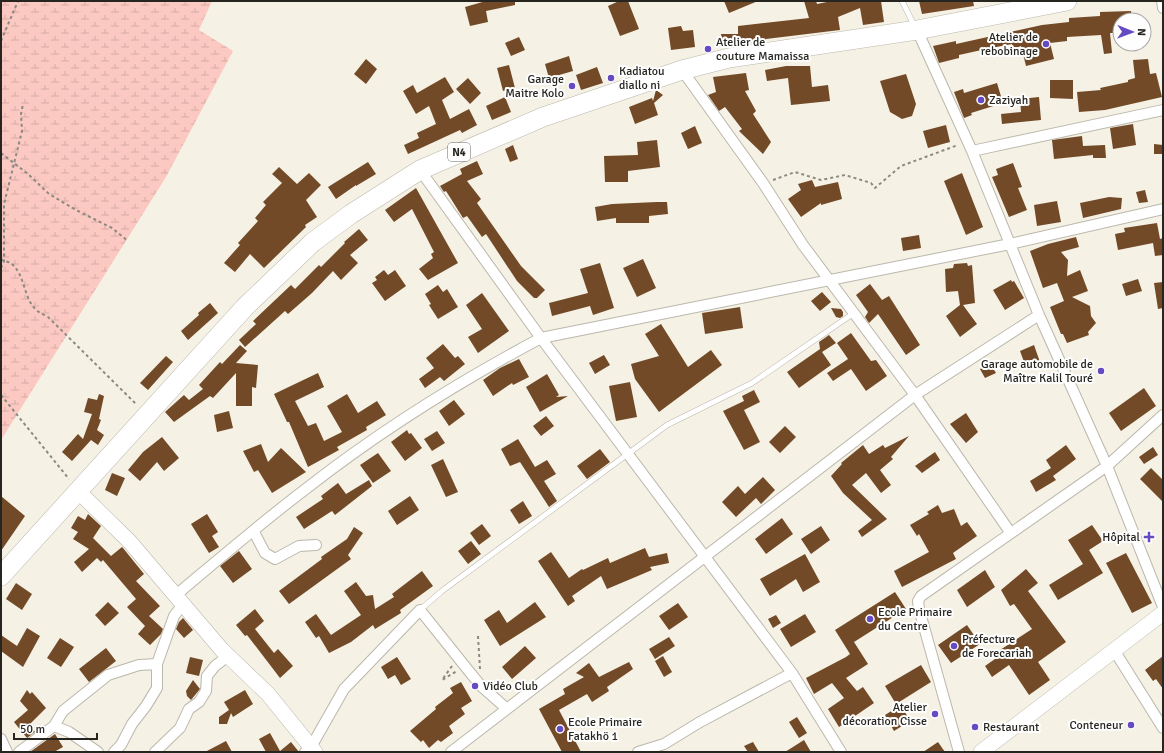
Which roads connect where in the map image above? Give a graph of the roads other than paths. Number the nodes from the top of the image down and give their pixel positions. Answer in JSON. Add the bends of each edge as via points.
{"nodes":[{"id":1,"x":902,"y":1,"type":"edge"},
{"id":2,"x":1067,"y":1,"type":"edge"},
{"id":3,"x":1162,"y":1,"type":"edge"},
{"id":4,"x":1163,"y":8,"type":"edge"},
{"id":5,"x":917,"y":30,"type":"junction"},
{"id":6,"x":682,"y":70,"type":"junction"},
{"id":7,"x":1163,"y":110,"type":"edge"},
{"id":8,"x":969,"y":146,"type":"junction"},
{"id":9,"x":420,"y":170,"type":"junction"},
{"id":10,"x":1163,"y":209,"type":"edge"},
{"id":11,"x":1010,"y":244,"type":"junction"},
{"id":12,"x":830,"y":280,"type":"junction"},
{"id":13,"x":854,"y":313,"type":"junction"},
{"id":14,"x":1039,"y":314,"type":"junction"},
{"id":15,"x":541,"y":338,"type":"junction"},
{"id":16,"x":915,"y":395,"type":"junction"},
{"id":17,"x":1163,"y":415,"type":"edge"},
{"id":18,"x":628,"y":454,"type":"junction"},
{"id":19,"x":1107,"y":466,"type":"junction"},
{"id":20,"x":78,"y":490,"type":"junction"},
{"id":21,"x":254,"y":532,"type":"junction"},
{"id":22,"x":1010,"y":532,"type":"junction"},
{"id":23,"x":316,"y":545,"type":"dead end"},
{"id":24,"x":706,"y":556,"type":"junction"},
{"id":25,"x":1,"y":576,"type":"edge"},
{"id":26,"x":180,"y":600,"type":"junction"},
{"id":27,"x":1163,"y":607,"type":"edge"},
{"id":28,"x":420,"y":610,"type":"junction"},
{"id":29,"x":1163,"y":613,"type":"edge"},
{"id":30,"x":1114,"y":650,"type":"junction"},
{"id":31,"x":228,"y":656,"type":"junction"},
{"id":32,"x":157,"y":664,"type":"junction"},
{"id":33,"x":792,"y":673,"type":"junction"},
{"id":34,"x":506,"y":708,"type":"junction"},
{"id":35,"x":54,"y":726,"type":"junction"},
{"id":36,"x":1163,"y":728,"type":"edge"},
{"id":37,"x":1,"y":739,"type":"edge"},
{"id":38,"x":310,"y":750,"type":"edge"},
{"id":39,"x":7,"y":752,"type":"edge"},
{"id":40,"x":19,"y":752,"type":"edge"},
{"id":41,"x":98,"y":752,"type":"edge"},
{"id":42,"x":114,"y":752,"type":"edge"},
{"id":43,"x":155,"y":752,"type":"edge"},
{"id":44,"x":451,"y":752,"type":"edge"},
{"id":45,"x":638,"y":752,"type":"edge"},
{"id":46,"x":841,"y":752,"type":"edge"},
{"id":47,"x":959,"y":752,"type":"edge"},
{"id":48,"x":981,"y":752,"type":"edge"}],
"edges":[{"from":1,"to":5,"type":"lane"},
{"from":2,"to":5,"type":"highway","number":"N4"},
{"from":3,"to":4,"type":"street"},
{"from":5,"to":6,"type":"highway","number":"N4","via":[[729,58]]},
{"from":5,"to":8,"type":"street"},
{"from":6,"to":9,"type":"highway","number":"N4","via":[[543,117]]},
{"from":6,"to":12,"type":"street"},
{"from":7,"to":8,"type":"street"},
{"from":8,"to":11,"type":"street"},
{"from":9,"to":15,"type":"street"},
{"from":9,"to":20,"type":"highway","number":"N4","via":[[350,214],[313,242],[245,307]]},
{"from":10,"to":11,"type":"street"},
{"from":11,"to":12,"type":"street"},
{"from":11,"to":14,"type":"street"},
{"from":12,"to":13,"type":"street"},
{"from":12,"to":15,"type":"street"},
{"from":13,"to":16,"type":"street"},
{"from":13,"to":18,"type":"lane","via":[[752,383],[667,425]]},
{"from":14,"to":16,"type":"street"},
{"from":14,"to":19,"type":"street"},
{"from":15,"to":18,"type":"street"},
{"from":15,"to":21,"type":"street","via":[[411,414],[307,487]]},
{"from":16,"to":22,"type":"street"},
{"from":16,"to":24,"type":"street"},
{"from":17,"to":19,"type":"street"},
{"from":18,"to":24,"type":"street"},
{"from":18,"to":28,"type":"lane"},
{"from":19,"to":22,"type":"street"},
{"from":19,"to":27,"type":"street"},
{"from":20,"to":25,"type":"highway","number":"N4"},
{"from":20,"to":26,"type":"street","via":[[130,542]]},
{"from":21,"to":23,"type":"street","via":[[265,553],[275,559],[299,546]]},
{"from":21,"to":26,"type":"street"},
{"from":22,"to":47,"type":"street","via":[[921,596],[918,601]]},
{"from":24,"to":33,"type":"street"},
{"from":24,"to":34,"type":"street"},
{"from":26,"to":31,"type":"street"},
{"from":26,"to":32,"type":"street"},
{"from":28,"to":34,"type":"street","via":[[481,686]]},
{"from":28,"to":38,"type":"street","via":[[344,689]]},
{"from":29,"to":30,"type":"street"},
{"from":30,"to":36,"type":"street"},
{"from":30,"to":48,"type":"street"},
{"from":31,"to":38,"type":"street","via":[[268,694]]},
{"from":31,"to":43,"type":"street","via":[[207,676],[206,691],[199,702],[189,709],[180,728]]},
{"from":32,"to":35,"type":"street","via":[[139,665],[108,675],[62,711]]},
{"from":32,"to":42,"type":"street","via":[[157,688]]},
{"from":33,"to":45,"type":"street","via":[[664,744]]},
{"from":33,"to":46,"type":"street"},
{"from":34,"to":44,"type":"street"},
{"from":35,"to":40,"type":"street"},
{"from":35,"to":41,"type":"street","via":[[69,732]]},
{"from":37,"to":39,"type":"street"}]}
